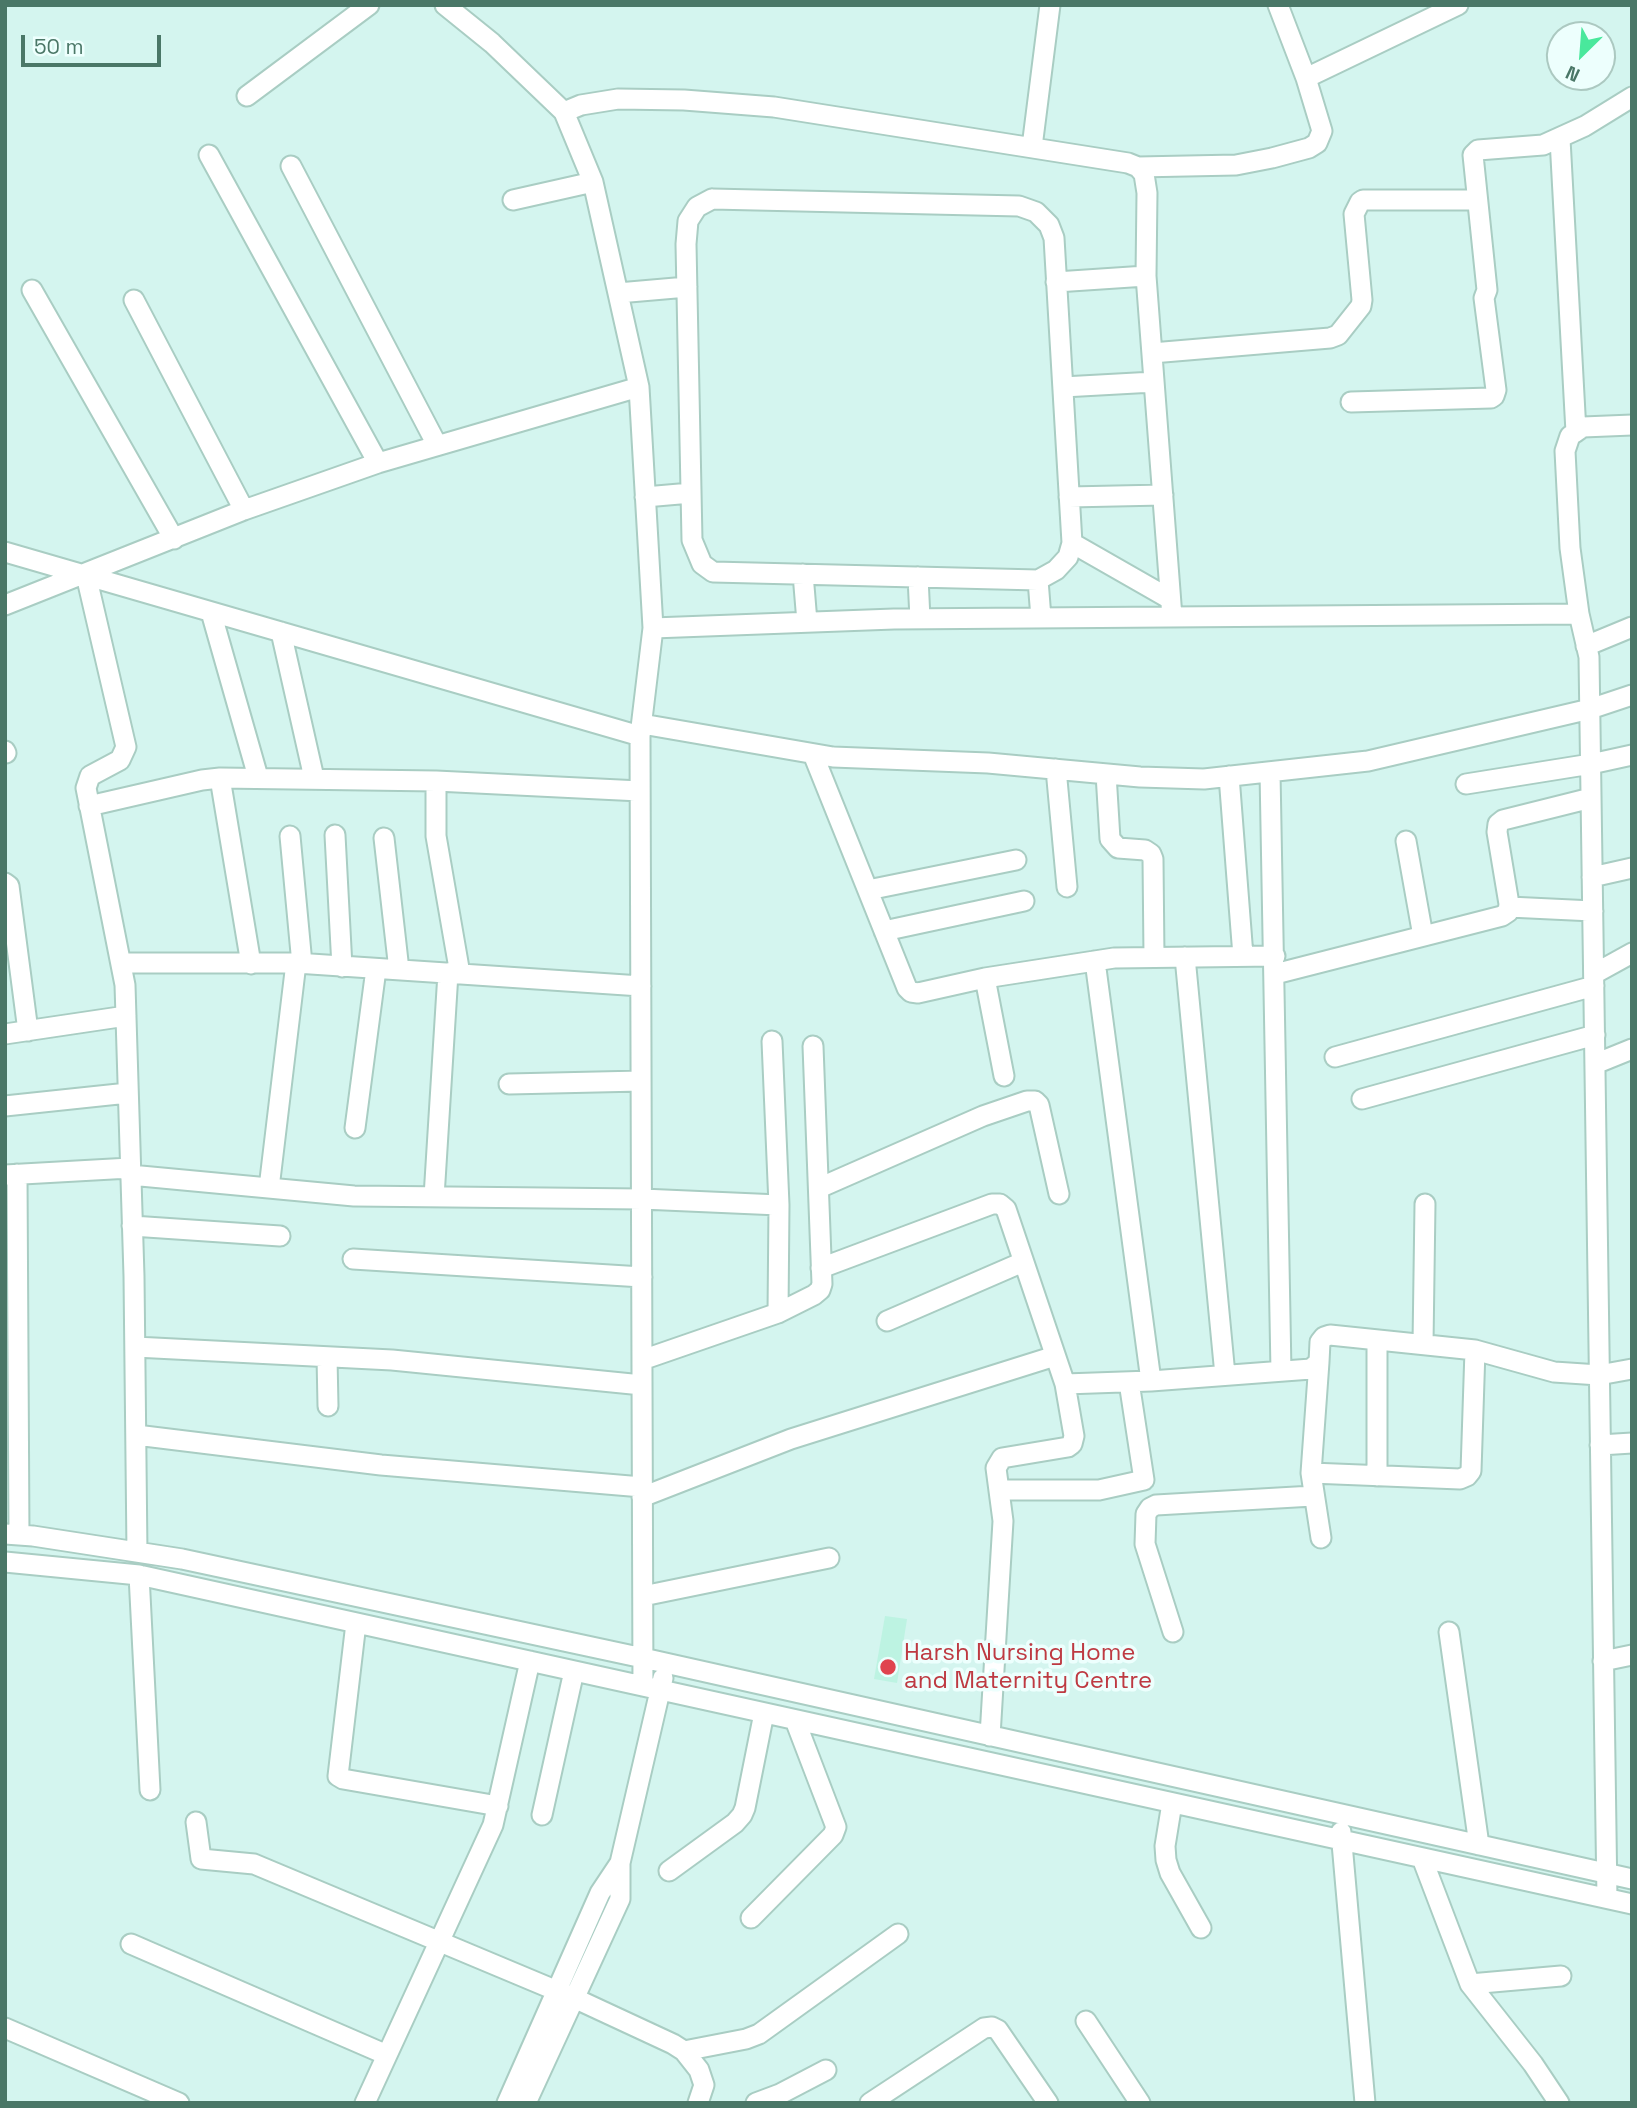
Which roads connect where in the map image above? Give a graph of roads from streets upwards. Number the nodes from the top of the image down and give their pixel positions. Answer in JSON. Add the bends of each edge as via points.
{"nodes":[{"id":1,"x":369,"y":5,"type":"edge"},
{"id":2,"x":445,"y":5,"type":"edge"},
{"id":3,"x":1050,"y":5,"type":"edge"},
{"id":4,"x":1278,"y":5,"type":"edge"},
{"id":5,"x":1458,"y":5,"type":"edge"},
{"id":6,"x":1306,"y":78,"type":"junction"},
{"id":7,"x":247,"y":96,"type":"dead end"},
{"id":8,"x":1632,"y":97,"type":"edge"},
{"id":9,"x":564,"y":112,"type":"junction"},
{"id":10,"x":1560,"y":139,"type":"junction"},
{"id":11,"x":1032,"y":147,"type":"junction"},
{"id":12,"x":209,"y":155,"type":"dead end"},
{"id":13,"x":291,"y":166,"type":"dead end"},
{"id":14,"x":1138,"y":167,"type":"junction"},
{"id":15,"x":593,"y":182,"type":"junction"},
{"id":16,"x":513,"y":200,"type":"dead end"},
{"id":17,"x":1476,"y":200,"type":"junction"},
{"id":18,"x":1146,"y":276,"type":"junction"},
{"id":19,"x":1056,"y":282,"type":"junction"},
{"id":20,"x":687,"y":287,"type":"junction"},
{"id":21,"x":32,"y":290,"type":"dead end"},
{"id":22,"x":618,"y":293,"type":"junction"},
{"id":23,"x":134,"y":300,"type":"dead end"},
{"id":24,"x":1152,"y":353,"type":"junction"},
{"id":25,"x":1154,"y":382,"type":"junction"},
{"id":26,"x":639,"y":387,"type":"junction"},
{"id":27,"x":1063,"y":387,"type":"junction"},
{"id":28,"x":1351,"y":402,"type":"dead end"},
{"id":29,"x":1632,"y":425,"type":"edge"},
{"id":30,"x":1576,"y":432,"type":"junction"},
{"id":31,"x":437,"y":445,"type":"junction"},
{"id":32,"x":378,"y":463,"type":"junction"},
{"id":33,"x":691,"y":493,"type":"junction"},
{"id":34,"x":1163,"y":495,"type":"junction"},
{"id":35,"x":1069,"y":496,"type":"junction"},
{"id":36,"x":645,"y":497,"type":"junction"},
{"id":37,"x":244,"y":510,"type":"junction"},
{"id":38,"x":174,"y":539,"type":"junction"},
{"id":39,"x":1072,"y":543,"type":"junction"},
{"id":40,"x":5,"y":552,"type":"edge"},
{"id":41,"x":803,"y":574,"type":"junction"},
{"id":42,"x":85,"y":575,"type":"junction"},
{"id":43,"x":918,"y":577,"type":"junction"},
{"id":44,"x":1038,"y":580,"type":"junction"},
{"id":45,"x":5,"y":605,"type":"edge"},
{"id":46,"x":1171,"y":608,"type":"junction"},
{"id":47,"x":211,"y":612,"type":"junction"},
{"id":48,"x":1579,"y":614,"type":"junction"},
{"id":49,"x":1041,"y":618,"type":"junction"},
{"id":50,"x":920,"y":619,"type":"junction"},
{"id":51,"x":807,"y":622,"type":"junction"},
{"id":52,"x":653,"y":628,"type":"junction"},
{"id":53,"x":1632,"y":628,"type":"edge"},
{"id":54,"x":281,"y":632,"type":"junction"},
{"id":55,"x":1586,"y":646,"type":"junction"},
{"id":56,"x":1632,"y":695,"type":"edge"},
{"id":57,"x":1590,"y":709,"type":"junction"},
{"id":58,"x":641,"y":730,"type":"junction"},
{"id":59,"x":813,"y":754,"type":"junction"},
{"id":60,"x":1632,"y":755,"type":"edge"},
{"id":61,"x":1591,"y":764,"type":"junction"},
{"id":62,"x":1056,"y":769,"type":"junction"},
{"id":63,"x":1270,"y":772,"type":"junction"},
{"id":64,"x":1106,"y":774,"type":"junction"},
{"id":65,"x":258,"y":776,"type":"junction"},
{"id":66,"x":1229,"y":776,"type":"junction"},
{"id":67,"x":220,"y":778,"type":"junction"},
{"id":68,"x":314,"y":778,"type":"junction"},
{"id":69,"x":436,"y":781,"type":"junction"},
{"id":70,"x":1466,"y":784,"type":"dead end"},
{"id":71,"x":640,"y":791,"type":"junction"},
{"id":72,"x":1591,"y":798,"type":"junction"},
{"id":73,"x":89,"y":806,"type":"junction"},
{"id":74,"x":335,"y":835,"type":"dead end"},
{"id":75,"x":290,"y":836,"type":"dead end"},
{"id":76,"x":384,"y":838,"type":"dead end"},
{"id":77,"x":1406,"y":841,"type":"dead end"},
{"id":78,"x":1016,"y":860,"type":"dead end"},
{"id":79,"x":1632,"y":868,"type":"edge"},
{"id":80,"x":1592,"y":877,"type":"junction"},
{"id":81,"x":5,"y":883,"type":"edge"},
{"id":82,"x":1067,"y":887,"type":"dead end"},
{"id":83,"x":868,"y":890,"type":"junction"},
{"id":84,"x":1024,"y":901,"type":"dead end"},
{"id":85,"x":1509,"y":907,"type":"junction"},
{"id":86,"x":1593,"y":911,"type":"junction"},
{"id":87,"x":884,"y":931,"type":"junction"},
{"id":88,"x":1423,"y":936,"type":"junction"},
{"id":89,"x":1632,"y":953,"type":"edge"},
{"id":90,"x":1243,"y":956,"type":"junction"},
{"id":91,"x":1154,"y":957,"type":"junction"},
{"id":92,"x":1185,"y":957,"type":"junction"},
{"id":93,"x":1096,"y":961,"type":"junction"},
{"id":94,"x":121,"y":963,"type":"junction"},
{"id":95,"x":251,"y":964,"type":"junction"},
{"id":96,"x":299,"y":964,"type":"junction"},
{"id":97,"x":1275,"y":965,"type":"junction"},
{"id":98,"x":342,"y":967,"type":"junction"},
{"id":99,"x":376,"y":969,"type":"junction"},
{"id":100,"x":399,"y":970,"type":"junction"},
{"id":101,"x":454,"y":974,"type":"junction"},
{"id":102,"x":985,"y":978,"type":"junction"},
{"id":103,"x":1594,"y":980,"type":"junction"},
{"id":104,"x":641,"y":986,"type":"junction"},
{"id":105,"x":126,"y":1016,"type":"junction"},
{"id":106,"x":28,"y":1031,"type":"junction"},
{"id":107,"x":5,"y":1034,"type":"edge"},
{"id":108,"x":1595,"y":1035,"type":"junction"},
{"id":109,"x":772,"y":1041,"type":"dead end"},
{"id":110,"x":814,"y":1046,"type":"dead end"},
{"id":111,"x":1632,"y":1049,"type":"edge"},
{"id":112,"x":1335,"y":1057,"type":"dead end"},
{"id":113,"x":1595,"y":1064,"type":"junction"},
{"id":114,"x":1004,"y":1076,"type":"dead end"},
{"id":115,"x":641,"y":1081,"type":"junction"},
{"id":116,"x":509,"y":1084,"type":"dead end"},
{"id":117,"x":128,"y":1093,"type":"junction"},
{"id":118,"x":1362,"y":1099,"type":"dead end"},
{"id":119,"x":5,"y":1106,"type":"edge"},
{"id":120,"x":355,"y":1128,"type":"dead end"},
{"id":121,"x":130,"y":1172,"type":"junction"},
{"id":122,"x":11,"y":1174,"type":"edge"},
{"id":123,"x":269,"y":1188,"type":"junction"},
{"id":124,"x":818,"y":1188,"type":"junction"},
{"id":125,"x":1059,"y":1194,"type":"dead end"},
{"id":126,"x":434,"y":1197,"type":"junction"},
{"id":127,"x":642,"y":1199,"type":"junction"},
{"id":128,"x":779,"y":1205,"type":"junction"},
{"id":129,"x":1425,"y":1205,"type":"dead end"},
{"id":130,"x":132,"y":1226,"type":"junction"},
{"id":131,"x":280,"y":1236,"type":"dead end"},
{"id":132,"x":353,"y":1259,"type":"dead end"},
{"id":133,"x":1023,"y":1262,"type":"junction"},
{"id":134,"x":821,"y":1268,"type":"junction"},
{"id":135,"x":642,"y":1277,"type":"junction"},
{"id":136,"x":12,"y":1292,"type":"edge"},
{"id":137,"x":778,"y":1313,"type":"junction"},
{"id":138,"x":887,"y":1321,"type":"dead end"},
{"id":139,"x":1377,"y":1340,"type":"junction"},
{"id":140,"x":1423,"y":1344,"type":"junction"},
{"id":141,"x":135,"y":1347,"type":"junction"},
{"id":142,"x":1475,"y":1350,"type":"junction"},
{"id":143,"x":1055,"y":1356,"type":"junction"},
{"id":144,"x":327,"y":1357,"type":"junction"},
{"id":145,"x":642,"y":1360,"type":"junction"},
{"id":146,"x":1319,"y":1362,"type":"junction"},
{"id":147,"x":1632,"y":1368,"type":"edge"},
{"id":148,"x":1281,"y":1371,"type":"junction"},
{"id":149,"x":1224,"y":1375,"type":"junction"},
{"id":150,"x":1599,"y":1375,"type":"junction"},
{"id":151,"x":1151,"y":1381,"type":"junction"},
{"id":152,"x":1129,"y":1382,"type":"junction"},
{"id":153,"x":1065,"y":1384,"type":"junction"},
{"id":154,"x":642,"y":1385,"type":"junction"},
{"id":155,"x":328,"y":1406,"type":"dead end"},
{"id":156,"x":136,"y":1435,"type":"junction"},
{"id":157,"x":1632,"y":1443,"type":"edge"},
{"id":158,"x":1600,"y":1445,"type":"junction"},
{"id":159,"x":1311,"y":1473,"type":"junction"},
{"id":160,"x":1377,"y":1476,"type":"junction"},
{"id":161,"x":999,"y":1490,"type":"junction"},
{"id":162,"x":642,"y":1492,"type":"junction"},
{"id":163,"x":1313,"y":1496,"type":"junction"},
{"id":164,"x":12,"y":1534,"type":"edge"},
{"id":165,"x":1321,"y":1538,"type":"dead end"},
{"id":166,"x":137,"y":1552,"type":"junction"},
{"id":167,"x":829,"y":1558,"type":"dead end"},
{"id":168,"x":5,"y":1562,"type":"edge"},
{"id":169,"x":139,"y":1575,"type":"junction"},
{"id":170,"x":643,"y":1596,"type":"junction"},
{"id":171,"x":356,"y":1623,"type":"junction"},
{"id":172,"x":1173,"y":1632,"type":"dead end"},
{"id":173,"x":1449,"y":1632,"type":"dead end"},
{"id":174,"x":1632,"y":1655,"type":"edge"},
{"id":175,"x":643,"y":1658,"type":"junction"},
{"id":176,"x":530,"y":1661,"type":"junction"},
{"id":177,"x":1603,"y":1661,"type":"junction"},
{"id":178,"x":666,"y":1663,"type":"junction"},
{"id":179,"x":574,"y":1671,"type":"junction"},
{"id":180,"x":652,"y":1688,"type":"junction"},
{"id":181,"x":764,"y":1713,"type":"junction"},
{"id":182,"x":795,"y":1720,"type":"junction"},
{"id":183,"x":953,"y":1728,"type":"junction"},
{"id":184,"x":990,"y":1736,"type":"junction"},
{"id":185,"x":949,"y":1754,"type":"junction"},
{"id":186,"x":150,"y":1790,"type":"dead end"},
{"id":187,"x":1172,"y":1802,"type":"junction"},
{"id":188,"x":498,"y":1806,"type":"junction"},
{"id":189,"x":1340,"y":1814,"type":"junction"},
{"id":190,"x":542,"y":1815,"type":"dead end"},
{"id":191,"x":196,"y":1822,"type":"dead end"},
{"id":192,"x":1342,"y":1842,"type":"junction"},
{"id":193,"x":1479,"y":1845,"type":"junction"},
{"id":194,"x":1422,"y":1858,"type":"junction"},
{"id":195,"x":669,"y":1871,"type":"dead end"},
{"id":196,"x":1606,"y":1874,"type":"junction"},
{"id":197,"x":1632,"y":1879,"type":"edge"},
{"id":198,"x":1607,"y":1898,"type":"junction"},
{"id":199,"x":1632,"y":1904,"type":"edge"},
{"id":200,"x":751,"y":1919,"type":"dead end"},
{"id":201,"x":1201,"y":1928,"type":"dead end"},
{"id":202,"x":898,"y":1934,"type":"dead end"},
{"id":203,"x":438,"y":1941,"type":"junction"},
{"id":204,"x":131,"y":1944,"type":"dead end"},
{"id":205,"x":1561,"y":1976,"type":"dead end"},
{"id":206,"x":1470,"y":1984,"type":"junction"},
{"id":207,"x":565,"y":1994,"type":"junction"},
{"id":208,"x":1086,"y":2021,"type":"dead end"},
{"id":209,"x":5,"y":2028,"type":"edge"},
{"id":210,"x":684,"y":2051,"type":"junction"},
{"id":211,"x":387,"y":2055,"type":"junction"},
{"id":212,"x":825,"y":2070,"type":"dead end"},
{"id":213,"x":703,"y":2097,"type":"edge"},
{"id":214,"x":179,"y":2103,"type":"edge"},
{"id":215,"x":365,"y":2103,"type":"edge"},
{"id":216,"x":507,"y":2103,"type":"edge"},
{"id":217,"x":526,"y":2103,"type":"edge"},
{"id":218,"x":756,"y":2103,"type":"edge"},
{"id":219,"x":870,"y":2103,"type":"edge"},
{"id":220,"x":1048,"y":2103,"type":"edge"},
{"id":221,"x":1140,"y":2103,"type":"edge"},
{"id":222,"x":1365,"y":2103,"type":"edge"},
{"id":223,"x":1559,"y":2103,"type":"edge"}],
"edges":[{"from":1,"to":7,"type":"street"},
{"from":2,"to":9,"type":"street"},
{"from":3,"to":11,"type":"street"},
{"from":4,"to":6,"type":"street"},
{"from":5,"to":6,"type":"street"},
{"from":6,"to":14,"type":"street","via":[[1322,131],[1317,144],[1236,166]]},
{"from":8,"to":10,"type":"street"},
{"from":9,"to":11,"type":"street","via":[[618,99],[684,100],[774,107]]},
{"from":9,"to":15,"type":"street"},
{"from":10,"to":17,"type":"street","via":[[1543,145],[1476,151]]},
{"from":10,"to":30,"type":"street"},
{"from":11,"to":14,"type":"street"},
{"from":12,"to":32,"type":"street"},
{"from":13,"to":31,"type":"street"},
{"from":14,"to":18,"type":"street","via":[[1147,193]]},
{"from":15,"to":16,"type":"street"},
{"from":15,"to":22,"type":"street"},
{"from":17,"to":24,"type":"street","via":[[1360,202],[1354,214],[1362,300],[1338,335]]},
{"from":17,"to":28,"type":"street","via":[[1494,396]]},
{"from":18,"to":19,"type":"street"},
{"from":18,"to":24,"type":"street"},
{"from":19,"to":20,"type":"street","via":[[1049,225],[1036,212],[1019,206],[712,199],[697,207],[688,221]]},
{"from":19,"to":27,"type":"street"},
{"from":20,"to":22,"type":"street"},
{"from":20,"to":33,"type":"street"},
{"from":21,"to":38,"type":"street"},
{"from":22,"to":26,"type":"street"},
{"from":23,"to":37,"type":"street"},
{"from":24,"to":25,"type":"street"},
{"from":25,"to":27,"type":"street"},
{"from":25,"to":34,"type":"street"},
{"from":26,"to":31,"type":"street"},
{"from":26,"to":36,"type":"street"},
{"from":27,"to":35,"type":"street"},
{"from":29,"to":30,"type":"street","via":[[1583,427]]},
{"from":30,"to":48,"type":"street","via":[[1565,451]]},
{"from":31,"to":32,"type":"street"},
{"from":32,"to":37,"type":"street"},
{"from":33,"to":36,"type":"street"},
{"from":33,"to":41,"type":"street","via":[[695,554],[713,572]]},
{"from":34,"to":35,"type":"street"},
{"from":34,"to":46,"type":"street"},
{"from":35,"to":39,"type":"street"},
{"from":36,"to":52,"type":"street"},
{"from":37,"to":38,"type":"street"},
{"from":38,"to":42,"type":"street"},
{"from":39,"to":44,"type":"street","via":[[1068,557]]},
{"from":39,"to":46,"type":"street"},
{"from":40,"to":42,"type":"street"},
{"from":41,"to":43,"type":"street"},
{"from":41,"to":51,"type":"street"},
{"from":42,"to":45,"type":"street"},
{"from":42,"to":47,"type":"street"},
{"from":42,"to":73,"type":"street","via":[[125,747],[120,760],[86,782]]},
{"from":43,"to":44,"type":"street"},
{"from":43,"to":50,"type":"street"},
{"from":44,"to":49,"type":"street"},
{"from":46,"to":48,"type":"street"},
{"from":46,"to":49,"type":"street"},
{"from":47,"to":54,"type":"street"},
{"from":47,"to":65,"type":"street"},
{"from":48,"to":55,"type":"street"},
{"from":49,"to":50,"type":"street"},
{"from":50,"to":51,"type":"street"},
{"from":51,"to":52,"type":"street"},
{"from":52,"to":58,"type":"street"},
{"from":53,"to":55,"type":"street"},
{"from":54,"to":58,"type":"street"},
{"from":54,"to":68,"type":"street"},
{"from":55,"to":57,"type":"street"},
{"from":56,"to":57,"type":"street"},
{"from":57,"to":61,"type":"street"},
{"from":57,"to":63,"type":"street","via":[[1368,761]]},
{"from":58,"to":59,"type":"street"},
{"from":58,"to":71,"type":"street"},
{"from":59,"to":62,"type":"street"},
{"from":59,"to":83,"type":"street"},
{"from":60,"to":61,"type":"street"},
{"from":61,"to":70,"type":"street"},
{"from":61,"to":72,"type":"street"},
{"from":62,"to":64,"type":"street"},
{"from":62,"to":82,"type":"street"},
{"from":63,"to":66,"type":"street"},
{"from":63,"to":97,"type":"street"},
{"from":64,"to":66,"type":"street","via":[[1180,779]]},
{"from":64,"to":91,"type":"street","via":[[1110,839],[1118,848],[1145,850],[1153,859]]},
{"from":65,"to":67,"type":"street"},
{"from":65,"to":68,"type":"street"},
{"from":66,"to":90,"type":"street"},
{"from":67,"to":73,"type":"street"},
{"from":67,"to":95,"type":"street"},
{"from":68,"to":69,"type":"street"},
{"from":69,"to":71,"type":"street"},
{"from":69,"to":101,"type":"street","via":[[436,836]]},
{"from":71,"to":104,"type":"street"},
{"from":72,"to":80,"type":"street"},
{"from":72,"to":85,"type":"street","via":[[1498,824]]},
{"from":73,"to":94,"type":"street"},
{"from":74,"to":98,"type":"street"},
{"from":75,"to":96,"type":"street"},
{"from":76,"to":100,"type":"street"},
{"from":77,"to":88,"type":"street"},
{"from":78,"to":83,"type":"street"},
{"from":79,"to":80,"type":"street"},
{"from":80,"to":86,"type":"street"},
{"from":81,"to":106,"type":"street"},
{"from":83,"to":87,"type":"street"},
{"from":84,"to":87,"type":"street"},
{"from":85,"to":86,"type":"street"},
{"from":85,"to":88,"type":"street","via":[[1502,916]]},
{"from":86,"to":103,"type":"street"},
{"from":87,"to":102,"type":"street","via":[[911,992]]},
{"from":88,"to":97,"type":"street"},
{"from":89,"to":103,"type":"street"},
{"from":90,"to":92,"type":"street"},
{"from":90,"to":97,"type":"street"},
{"from":91,"to":92,"type":"street"},
{"from":91,"to":93,"type":"street"},
{"from":92,"to":149,"type":"street"},
{"from":93,"to":102,"type":"street"},
{"from":93,"to":151,"type":"street"},
{"from":94,"to":95,"type":"street"},
{"from":94,"to":105,"type":"street"},
{"from":95,"to":96,"type":"street"},
{"from":96,"to":98,"type":"street"},
{"from":96,"to":123,"type":"street"},
{"from":97,"to":148,"type":"street"},
{"from":98,"to":99,"type":"street"},
{"from":99,"to":100,"type":"street"},
{"from":99,"to":120,"type":"street"},
{"from":100,"to":101,"type":"street"},
{"from":101,"to":104,"type":"street"},
{"from":101,"to":126,"type":"street"},
{"from":102,"to":114,"type":"street"},
{"from":103,"to":108,"type":"street"},
{"from":103,"to":112,"type":"street"},
{"from":104,"to":115,"type":"street"},
{"from":105,"to":106,"type":"street"},
{"from":105,"to":117,"type":"street"},
{"from":106,"to":107,"type":"street"},
{"from":108,"to":113,"type":"street"},
{"from":108,"to":118,"type":"street"},
{"from":109,"to":128,"type":"street"},
{"from":110,"to":124,"type":"street"},
{"from":111,"to":113,"type":"street"},
{"from":113,"to":150,"type":"street"},
{"from":115,"to":116,"type":"street"},
{"from":115,"to":127,"type":"street"},
{"from":117,"to":119,"type":"street"},
{"from":117,"to":121,"type":"street"},
{"from":121,"to":122,"type":"street"},
{"from":121,"to":123,"type":"street"},
{"from":121,"to":130,"type":"street"},
{"from":122,"to":136,"type":"street"},
{"from":123,"to":126,"type":"street"},
{"from":124,"to":125,"type":"street","via":[[983,1115],[1035,1101]]},
{"from":124,"to":134,"type":"street"},
{"from":126,"to":127,"type":"street"},
{"from":127,"to":128,"type":"street"},
{"from":127,"to":135,"type":"street"},
{"from":128,"to":137,"type":"street"},
{"from":129,"to":140,"type":"street"},
{"from":130,"to":131,"type":"street"},
{"from":130,"to":141,"type":"street"},
{"from":132,"to":135,"type":"street"},
{"from":133,"to":134,"type":"street","via":[[1006,1209],[992,1204]]},
{"from":133,"to":138,"type":"street"},
{"from":133,"to":143,"type":"street"},
{"from":134,"to":137,"type":"street","via":[[820,1290]]},
{"from":135,"to":145,"type":"street"},
{"from":136,"to":164,"type":"street"},
{"from":137,"to":145,"type":"street"},
{"from":139,"to":140,"type":"street"},
{"from":139,"to":146,"type":"street","via":[[1324,1337]]},
{"from":139,"to":160,"type":"street"},
{"from":140,"to":142,"type":"street"},
{"from":141,"to":144,"type":"street"},
{"from":141,"to":156,"type":"street"},
{"from":142,"to":150,"type":"street","via":[[1545,1370]]},
{"from":142,"to":160,"type":"street","via":[[1471,1471],[1460,1479]]},
{"from":143,"to":153,"type":"street"},
{"from":143,"to":162,"type":"street","via":[[791,1439]]},
{"from":144,"to":154,"type":"street"},
{"from":144,"to":155,"type":"street"},
{"from":145,"to":154,"type":"street"},
{"from":146,"to":148,"type":"street","via":[[1311,1369]]},
{"from":146,"to":159,"type":"street"},
{"from":147,"to":150,"type":"street"},
{"from":148,"to":149,"type":"street"},
{"from":149,"to":151,"type":"street"},
{"from":150,"to":158,"type":"street"},
{"from":151,"to":152,"type":"street"},
{"from":152,"to":153,"type":"street"},
{"from":152,"to":161,"type":"street","via":[[1144,1479],[1098,1490]]},
{"from":153,"to":161,"type":"street","via":[[1072,1444],[1002,1458],[996,1468]]},
{"from":154,"to":162,"type":"street"},
{"from":156,"to":162,"type":"street"},
{"from":156,"to":166,"type":"street"},
{"from":157,"to":158,"type":"street"},
{"from":158,"to":177,"type":"street"},
{"from":159,"to":160,"type":"street"},
{"from":159,"to":163,"type":"street"},
{"from":161,"to":184,"type":"street","via":[[1003,1521]]},
{"from":162,"to":170,"type":"street"},
{"from":163,"to":165,"type":"street"},
{"from":163,"to":172,"type":"street","via":[[1150,1508],[1145,1544]]},
{"from":164,"to":166,"type":"street"},
{"from":166,"to":175,"type":"street"},
{"from":167,"to":170,"type":"street"},
{"from":168,"to":169,"type":"street"},
{"from":169,"to":171,"type":"street"},
{"from":169,"to":186,"type":"street"},
{"from":170,"to":175,"type":"street"},
{"from":171,"to":176,"type":"street"},
{"from":171,"to":188,"type":"street","via":[[338,1776]]},
{"from":173,"to":193,"type":"street"},
{"from":174,"to":177,"type":"street"},
{"from":175,"to":178,"type":"street"},
{"from":175,"to":180,"type":"street"},
{"from":176,"to":179,"type":"street"},
{"from":176,"to":188,"type":"street"},
{"from":177,"to":196,"type":"street"},
{"from":178,"to":180,"type":"street"},
{"from":178,"to":183,"type":"street"},
{"from":179,"to":180,"type":"street"},
{"from":179,"to":190,"type":"street"},
{"from":180,"to":181,"type":"street"},
{"from":180,"to":207,"type":"street","via":[[620,1863],[620,1899]]},
{"from":181,"to":182,"type":"street"},
{"from":181,"to":195,"type":"street","via":[[742,1815]]},
{"from":182,"to":185,"type":"street"},
{"from":182,"to":200,"type":"street","via":[[836,1827]]},
{"from":183,"to":184,"type":"street"},
{"from":183,"to":185,"type":"street"},
{"from":184,"to":189,"type":"street"},
{"from":185,"to":187,"type":"street"},
{"from":187,"to":192,"type":"street"},
{"from":187,"to":201,"type":"street","via":[[1166,1860]]},
{"from":188,"to":203,"type":"street"},
{"from":189,"to":192,"type":"street"},
{"from":189,"to":193,"type":"street"},
{"from":191,"to":203,"type":"street","via":[[201,1859],[254,1864]]},
{"from":192,"to":194,"type":"street"},
{"from":192,"to":222,"type":"street"},
{"from":193,"to":196,"type":"street"},
{"from":194,"to":198,"type":"street"},
{"from":194,"to":206,"type":"street"},
{"from":196,"to":197,"type":"street"},
{"from":196,"to":198,"type":"street"},
{"from":198,"to":199,"type":"street"},
{"from":202,"to":210,"type":"street","via":[[759,2034]]},
{"from":203,"to":207,"type":"street"},
{"from":203,"to":211,"type":"street"},
{"from":204,"to":211,"type":"street"},
{"from":205,"to":206,"type":"street"},
{"from":206,"to":223,"type":"street"},
{"from":207,"to":210,"type":"street"},
{"from":207,"to":216,"type":"street"},
{"from":207,"to":217,"type":"street"},
{"from":208,"to":221,"type":"street"},
{"from":209,"to":214,"type":"street"},
{"from":210,"to":213,"type":"street","via":[[699,2070]]},
{"from":211,"to":215,"type":"street"},
{"from":212,"to":218,"type":"street"},
{"from":219,"to":220,"type":"street","via":[[992,2027]]}]}
